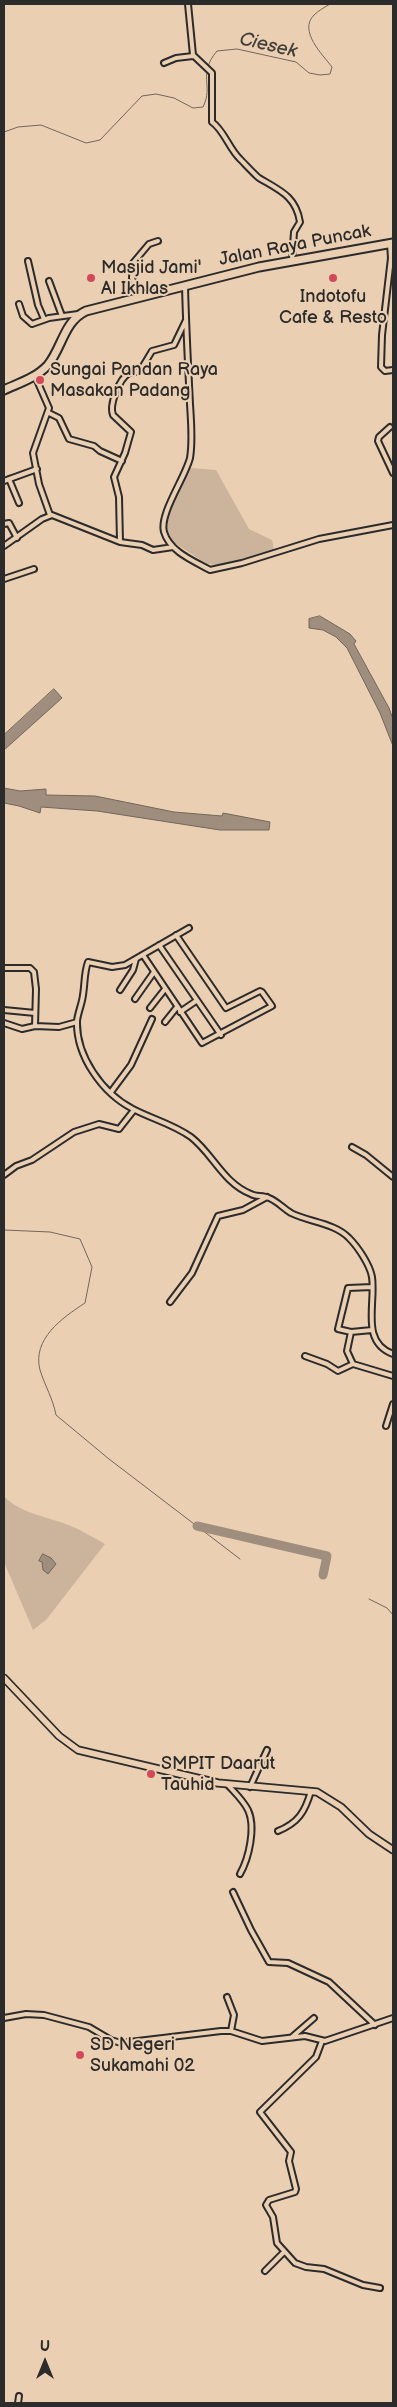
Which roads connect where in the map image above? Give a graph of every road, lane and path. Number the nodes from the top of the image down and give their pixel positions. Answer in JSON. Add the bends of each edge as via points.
{"nodes":[{"id":1,"x":188,"y":4,"type":"edge"},
{"id":2,"x":193,"y":56,"type":"junction"},
{"id":3,"x":164,"y":63,"type":"dead end"},
{"id":4,"x":158,"y":241,"type":"dead end"},
{"id":5,"x":392,"y":243,"type":"edge"},
{"id":6,"x":28,"y":261,"type":"dead end"},
{"id":7,"x":292,"y":261,"type":"junction"},
{"id":8,"x":49,"y":281,"type":"dead end"},
{"id":9,"x":185,"y":285,"type":"junction"},
{"id":10,"x":139,"y":296,"type":"junction"},
{"id":11,"x":19,"y":304,"type":"dead end"},
{"id":12,"x":80,"y":314,"type":"junction"},
{"id":13,"x":62,"y":316,"type":"junction"},
{"id":14,"x":44,"y":319,"type":"junction"},
{"id":15,"x":186,"y":320,"type":"junction"},
{"id":16,"x":393,"y":370,"type":"edge"},
{"id":17,"x":35,"y":376,"type":"junction"},
{"id":18,"x":4,"y":390,"type":"edge"},
{"id":19,"x":49,"y":413,"type":"junction"},
{"id":20,"x":390,"y":427,"type":"dead end"},
{"id":21,"x":122,"y":461,"type":"junction"},
{"id":22,"x":37,"y":468,"type":"junction"},
{"id":23,"x":393,"y":473,"type":"edge"},
{"id":24,"x":9,"y":479,"type":"junction"},
{"id":25,"x":4,"y":481,"type":"edge"},
{"id":26,"x":19,"y":503,"type":"dead end"},
{"id":27,"x":50,"y":515,"type":"junction"},
{"id":28,"x":4,"y":524,"type":"edge"},
{"id":29,"x":393,"y":525,"type":"edge"},
{"id":30,"x":18,"y":538,"type":"junction"},
{"id":31,"x":120,"y":542,"type":"junction"},
{"id":32,"x":4,"y":546,"type":"edge"},
{"id":33,"x":173,"y":547,"type":"junction"},
{"id":34,"x":34,"y":569,"type":"dead end"},
{"id":35,"x":4,"y":579,"type":"edge"},
{"id":36,"x":189,"y":928,"type":"dead end"},
{"id":37,"x":176,"y":935,"type":"junction"},
{"id":38,"x":159,"y":945,"type":"junction"},
{"id":39,"x":143,"y":954,"type":"junction"},
{"id":40,"x":136,"y":959,"type":"junction"},
{"id":41,"x":4,"y":968,"type":"edge"},
{"id":42,"x":154,"y":972,"type":"junction"},
{"id":43,"x":165,"y":989,"type":"junction"},
{"id":44,"x":120,"y":990,"type":"dead end"},
{"id":45,"x":135,"y":999,"type":"dead end"},
{"id":46,"x":196,"y":1001,"type":"junction"},
{"id":47,"x":177,"y":1007,"type":"junction"},
{"id":48,"x":150,"y":1008,"type":"dead end"},
{"id":49,"x":4,"y":1010,"type":"edge"},
{"id":50,"x":180,"y":1012,"type":"junction"},
{"id":51,"x":35,"y":1013,"type":"junction"},
{"id":52,"x":152,"y":1019,"type":"dead end"},
{"id":53,"x":77,"y":1022,"type":"junction"},
{"id":54,"x":165,"y":1022,"type":"dead end"},
{"id":55,"x":4,"y":1023,"type":"edge"},
{"id":56,"x":35,"y":1026,"type":"junction"},
{"id":57,"x":221,"y":1035,"type":"junction"},
{"id":58,"x":110,"y":1092,"type":"junction"},
{"id":59,"x":134,"y":1110,"type":"junction"},
{"id":60,"x":352,"y":1147,"type":"dead end"},
{"id":61,"x":4,"y":1175,"type":"edge"},
{"id":62,"x":393,"y":1177,"type":"edge"},
{"id":63,"x":267,"y":1197,"type":"junction"},
{"id":64,"x":372,"y":1287,"type":"junction"},
{"id":65,"x":170,"y":1302,"type":"dead end"},
{"id":66,"x":372,"y":1330,"type":"junction"},
{"id":67,"x":351,"y":1332,"type":"junction"},
{"id":68,"x":393,"y":1354,"type":"edge"},
{"id":69,"x":305,"y":1356,"type":"dead end"},
{"id":70,"x":353,"y":1364,"type":"junction"},
{"id":71,"x":393,"y":1376,"type":"edge"},
{"id":72,"x":393,"y":1404,"type":"edge"},
{"id":73,"x":386,"y":1426,"type":"dead end"},
{"id":74,"x":4,"y":1678,"type":"edge"},
{"id":75,"x":267,"y":1750,"type":"dead end"},
{"id":76,"x":228,"y":1785,"type":"junction"},
{"id":77,"x":250,"y":1787,"type":"junction"},
{"id":78,"x":311,"y":1791,"type":"junction"},
{"id":79,"x":278,"y":1831,"type":"dead end"},
{"id":80,"x":393,"y":1850,"type":"edge"},
{"id":81,"x":240,"y":1874,"type":"dead end"},
{"id":82,"x":233,"y":1892,"type":"dead end"},
{"id":83,"x":226,"y":1997,"type":"dead end"},
{"id":84,"x":4,"y":2018,"type":"edge"},
{"id":85,"x":314,"y":2018,"type":"dead end"},
{"id":86,"x":393,"y":2018,"type":"edge"},
{"id":87,"x":375,"y":2025,"type":"junction"},
{"id":88,"x":231,"y":2031,"type":"junction"},
{"id":89,"x":290,"y":2039,"type":"junction"},
{"id":90,"x":322,"y":2041,"type":"junction"},
{"id":91,"x":284,"y":2252,"type":"junction"},
{"id":92,"x":265,"y":2270,"type":"dead end"},
{"id":93,"x":380,"y":2288,"type":"dead end"},
{"id":94,"x":19,"y":2396,"type":"dead end"},
{"id":95,"x":18,"y":2403,"type":"edge"}],
"edges":[{"from":1,"to":2,"type":"street"},
{"from":2,"to":3,"type":"street"},
{"from":2,"to":7,"type":"street","via":[[211,71],[212,122],[219,127],[238,158],[255,175],[286,194],[296,207],[300,222],[294,232]]},
{"from":4,"to":10,"type":"street","via":[[149,244],[133,263],[132,278]]},
{"from":5,"to":7,"type":"highway","name":"Jalan Raya Puncak"},
{"from":5,"to":16,"type":"street","via":[[381,367],[386,372]]},
{"from":6,"to":14,"type":"street"},
{"from":7,"to":9,"type":"highway","name":"Jalan Raya Puncak"},
{"from":8,"to":13,"type":"street"},
{"from":9,"to":10,"type":"highway","name":"Jalan Raya Puncak"},
{"from":9,"to":15,"type":"street"},
{"from":10,"to":12,"type":"highway","name":"Jalan Raya Puncak"},
{"from":11,"to":14,"type":"street","via":[[28,323]]},
{"from":12,"to":13,"type":"street"},
{"from":12,"to":17,"type":"highway","via":[[67,328],[50,362]]},
{"from":13,"to":14,"type":"street"},
{"from":15,"to":21,"type":"street","via":[[174,346],[152,351],[140,371],[128,374],[118,387],[112,413],[131,432]]},
{"from":15,"to":33,"type":"street","via":[[192,446],[185,474],[163,522],[164,534]]},
{"from":17,"to":18,"type":"highway"},
{"from":17,"to":19,"type":"street","via":[[48,402]]},
{"from":19,"to":21,"type":"street","via":[[59,418],[69,439],[94,446]]},
{"from":19,"to":22,"type":"street","via":[[34,449]]},
{"from":20,"to":23,"type":"street","via":[[378,441]]},
{"from":21,"to":31,"type":"street","via":[[114,477],[119,497]]},
{"from":22,"to":24,"type":"street"},
{"from":22,"to":27,"type":"street"},
{"from":24,"to":25,"type":"street"},
{"from":24,"to":26,"type":"street"},
{"from":27,"to":30,"type":"street"},
{"from":27,"to":31,"type":"street","via":[[68,519],[93,533]]},
{"from":28,"to":30,"type":"street","via":[[9,523]]},
{"from":29,"to":33,"type":"street","via":[[319,538],[210,570]]},
{"from":30,"to":32,"type":"street"},
{"from":31,"to":33,"type":"street","via":[[153,550]]},
{"from":34,"to":35,"type":"street"},
{"from":36,"to":37,"type":"street"},
{"from":37,"to":38,"type":"street"},
{"from":37,"to":57,"type":"street","via":[[226,1008],[260,991],[272,1004]]},
{"from":38,"to":39,"type":"street"},
{"from":38,"to":46,"type":"street"},
{"from":39,"to":40,"type":"street"},
{"from":39,"to":42,"type":"street"},
{"from":40,"to":44,"type":"street"},
{"from":40,"to":53,"type":"street","via":[[118,967],[88,962]]},
{"from":41,"to":51,"type":"street","via":[[33,970]]},
{"from":42,"to":43,"type":"street"},
{"from":42,"to":45,"type":"street"},
{"from":43,"to":47,"type":"street"},
{"from":43,"to":48,"type":"street"},
{"from":46,"to":50,"type":"street"},
{"from":46,"to":57,"type":"street"},
{"from":47,"to":50,"type":"street"},
{"from":47,"to":54,"type":"street"},
{"from":49,"to":51,"type":"street"},
{"from":50,"to":57,"type":"street","via":[[200,1042]]},
{"from":51,"to":56,"type":"street"},
{"from":52,"to":58,"type":"street","via":[[132,1065]]},
{"from":53,"to":56,"type":"street","via":[[59,1027]]},
{"from":53,"to":58,"type":"street","via":[[85,1057]]},
{"from":55,"to":56,"type":"street","via":[[22,1029]]},
{"from":58,"to":59,"type":"street"},
{"from":59,"to":61,"type":"street","via":[[119,1129],[99,1124],[74,1132]]},
{"from":59,"to":63,"type":"street","via":[[185,1133],[233,1183],[251,1194]]},
{"from":60,"to":62,"type":"street"},
{"from":63,"to":64,"type":"street","via":[[292,1213],[347,1236],[369,1269]]},
{"from":63,"to":65,"type":"street","via":[[243,1210],[218,1216],[192,1272]]},
{"from":64,"to":66,"type":"street"},
{"from":64,"to":67,"type":"street","via":[[347,1290],[338,1329]]},
{"from":66,"to":67,"type":"street"},
{"from":66,"to":68,"type":"street","via":[[375,1340]]},
{"from":67,"to":70,"type":"street","via":[[347,1351]]},
{"from":69,"to":70,"type":"street","via":[[338,1371]]},
{"from":70,"to":71,"type":"street"},
{"from":72,"to":73,"type":"street"},
{"from":74,"to":76,"type":"street","via":[[59,1736],[78,1750]]},
{"from":75,"to":77,"type":"street"},
{"from":76,"to":77,"type":"street"},
{"from":76,"to":81,"type":"street","via":[[243,1802],[250,1817],[249,1855]]},
{"from":77,"to":78,"type":"street"},
{"from":78,"to":79,"type":"street","via":[[298,1821]]},
{"from":78,"to":80,"type":"street","via":[[332,1800],[369,1834]]},
{"from":82,"to":87,"type":"street","via":[[269,1962],[288,1963],[329,1982]]},
{"from":83,"to":88,"type":"street","via":[[234,2015]]},
{"from":84,"to":88,"type":"street","via":[[21,2014],[44,2015],[89,2027],[111,2040],[122,2042]]},
{"from":85,"to":89,"type":"street"},
{"from":86,"to":87,"type":"street"},
{"from":87,"to":90,"type":"street"},
{"from":88,"to":89,"type":"street","via":[[262,2041]]},
{"from":89,"to":90,"type":"street","via":[[305,2036]]},
{"from":90,"to":91,"type":"street","via":[[316,2057],[260,2112],[292,2155],[289,2161],[296,2191],[269,2200],[266,2206],[273,2217],[276,2242]]},
{"from":91,"to":92,"type":"street"},
{"from":91,"to":93,"type":"street","via":[[302,2266],[324,2269],[363,2286]]},
{"from":94,"to":95,"type":"street"}]}
